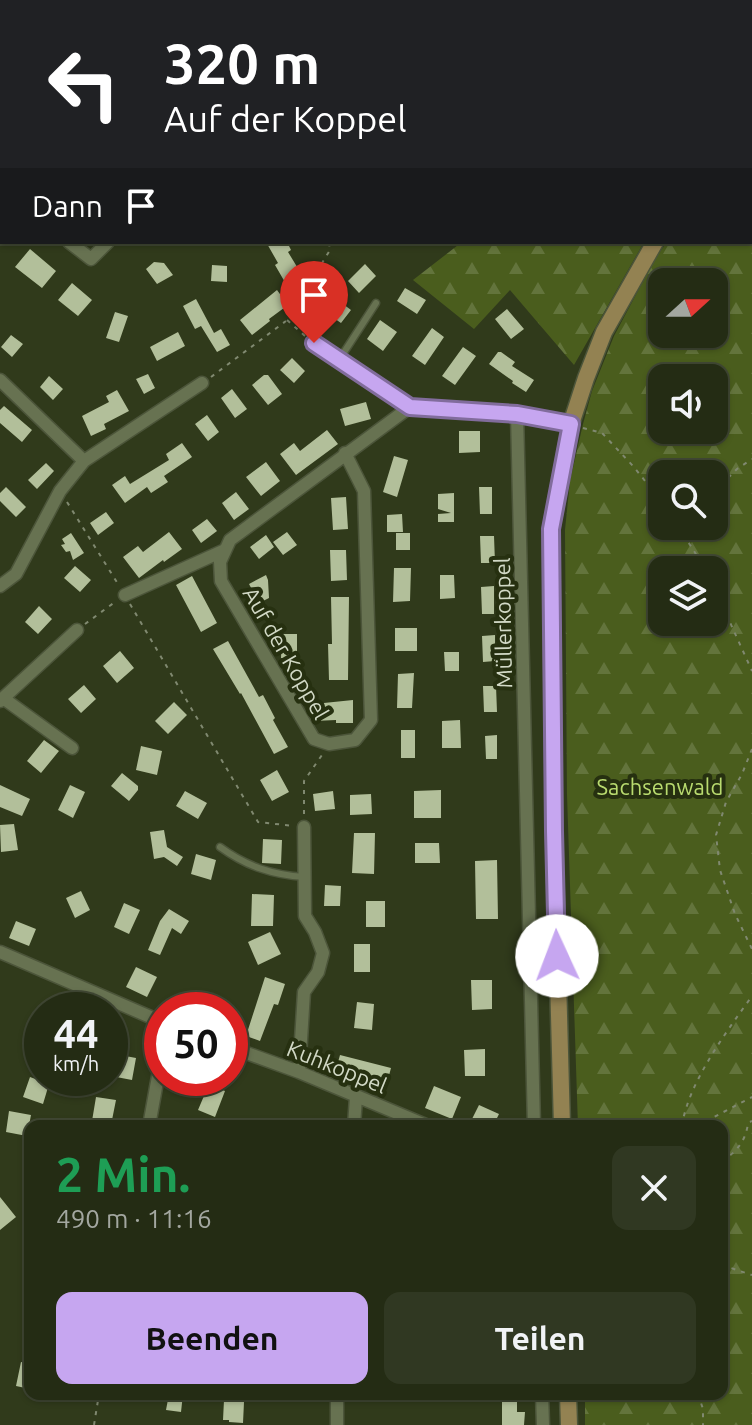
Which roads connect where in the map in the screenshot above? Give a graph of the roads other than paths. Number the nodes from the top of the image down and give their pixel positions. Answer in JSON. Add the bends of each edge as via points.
{"nodes":[{"id":1,"x":72,"y":244,"type":"edge"},
{"id":2,"x":106,"y":244,"type":"edge"},
{"id":3,"x":654,"y":244,"type":"edge"},
{"id":4,"x":376,"y":303,"type":"dead end"},
{"id":5,"x":314,"y":343,"type":"road end"},
{"id":6,"x":339,"y":360,"type":"junction"},
{"id":7,"x":0,"y":380,"type":"edge"},
{"id":8,"x":202,"y":383,"type":"road end"},
{"id":9,"x":410,"y":407,"type":"junction"},
{"id":10,"x":517,"y":414,"type":"junction"},
{"id":11,"x":571,"y":424,"type":"junction"},
{"id":12,"x":345,"y":453,"type":"junction"},
{"id":13,"x":84,"y":461,"type":"junction"},
{"id":14,"x":225,"y":550,"type":"junction"},
{"id":15,"x":0,"y":586,"type":"edge"},
{"id":16,"x":125,"y":595,"type":"road end"},
{"id":17,"x":77,"y":630,"type":"road end"},
{"id":18,"x":1,"y":700,"type":"edge"},
{"id":19,"x":72,"y":748,"type":"dead end"},
{"id":20,"x":304,"y":827,"type":"road end"},
{"id":21,"x":541,"y":831,"type":"junction"},
{"id":22,"x":220,"y":847,"type":"dead end"},
{"id":23,"x":305,"y":877,"type":"junction"},
{"id":24,"x":0,"y":952,"type":"edge"},
{"id":25,"x":144,"y":1014,"type":"edge"},
{"id":26,"x":248,"y":1054,"type":"edge"},
{"id":27,"x":299,"y":1072,"type":"junction"},
{"id":28,"x":154,"y":1096,"type":"edge"},
{"id":29,"x":356,"y":1097,"type":"junction"},
{"id":30,"x":150,"y":1120,"type":"edge"},
{"id":31,"x":354,"y":1120,"type":"edge"},
{"id":32,"x":413,"y":1120,"type":"edge"},
{"id":33,"x":534,"y":1120,"type":"edge"},
{"id":34,"x":562,"y":1120,"type":"edge"},
{"id":35,"x":337,"y":1400,"type":"edge"},
{"id":36,"x":542,"y":1400,"type":"edge"},
{"id":37,"x":568,"y":1400,"type":"edge"},
{"id":38,"x":337,"y":1425,"type":"edge"},
{"id":39,"x":543,"y":1425,"type":"edge"},
{"id":40,"x":569,"y":1425,"type":"edge"}],
"edges":[{"from":1,"to":2,"type":"street","via":[[91,259]]},
{"from":3,"to":11,"type":"main road","via":[[604,332]]},
{"from":4,"to":6,"type":"lane"},
{"from":5,"to":6,"type":"street"},
{"from":6,"to":9,"type":"street"},
{"from":7,"to":13,"type":"street"},
{"from":8,"to":13,"type":"street"},
{"from":9,"to":10,"type":"street"},
{"from":9,"to":12,"type":"street"},
{"from":10,"to":11,"type":"street"},
{"from":10,"to":21,"type":"street","name":"Müllerkoppel"},
{"from":11,"to":21,"type":"main road","via":[[551,529]]},
{"from":12,"to":14,"type":"street","via":[[230,540]]},
{"from":12,"to":14,"type":"street","name":"Auf der Koppel","via":[[364,491],[371,720],[355,740],[329,744],[314,739],[221,581]]},
{"from":13,"to":15,"type":"street","via":[[60,491],[16,574]]},
{"from":14,"to":16,"type":"street"},
{"from":17,"to":18,"type":"street"},
{"from":18,"to":19,"type":"street"},
{"from":20,"to":23,"type":"street"},
{"from":21,"to":33,"type":"street","name":"Müllerkoppel"},
{"from":21,"to":34,"type":"main road"},
{"from":22,"to":23,"type":"lane","via":[[269,873]]},
{"from":23,"to":27,"type":"street","via":[[305,916],[323,953],[304,992]]},
{"from":24,"to":25,"type":"street"},
{"from":26,"to":27,"type":"street","name":"Kuhkoppel"},
{"from":27,"to":29,"type":"street","name":"Kuhkoppel"},
{"from":28,"to":30,"type":"street"},
{"from":29,"to":31,"type":"street"},
{"from":29,"to":32,"type":"street","name":"Kuhkoppel"},
{"from":35,"to":38,"type":"street"},
{"from":36,"to":39,"type":"street"},
{"from":37,"to":40,"type":"main road"}]}
